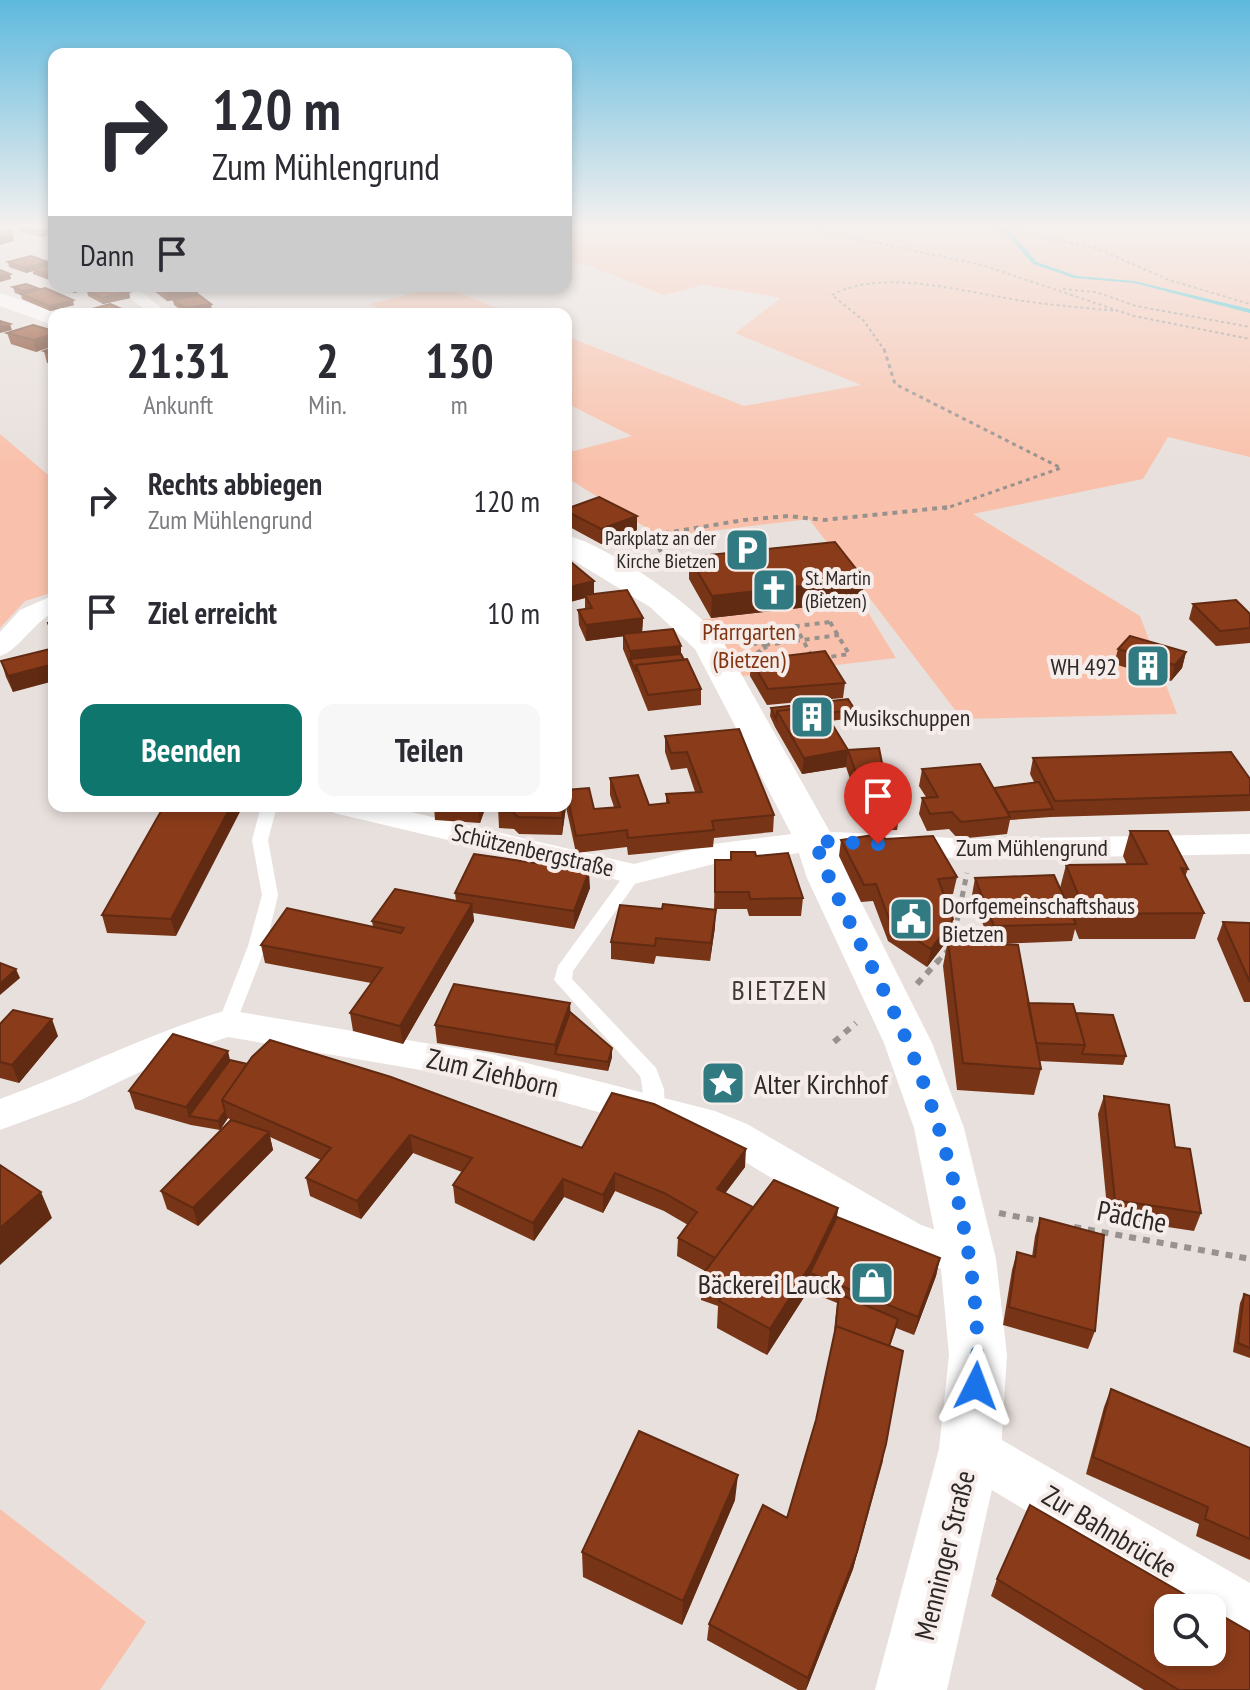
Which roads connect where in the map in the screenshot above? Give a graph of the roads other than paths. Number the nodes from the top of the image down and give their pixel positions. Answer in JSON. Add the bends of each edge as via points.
{"nodes":[{"id":1,"x":16,"y":305,"type":"edge"},
{"id":2,"x":48,"y":317,"type":"edge"},
{"id":3,"x":572,"y":547,"type":"edge"},
{"id":4,"x":48,"y":605,"type":"edge"},
{"id":5,"x":0,"y":648,"type":"edge"},
{"id":6,"x":267,"y":812,"type":"edge"},
{"id":7,"x":370,"y":812,"type":"edge"},
{"id":8,"x":815,"y":841,"type":"junction"},
{"id":9,"x":1250,"y":844,"type":"edge"},
{"id":10,"x":634,"y":874,"type":"junction"},
{"id":11,"x":227,"y":1023,"type":"junction"},
{"id":12,"x":655,"y":1112,"type":"junction"},
{"id":13,"x":0,"y":1115,"type":"edge"},
{"id":14,"x":963,"y":1234,"type":"junction"},
{"id":15,"x":970,"y":1449,"type":"junction"},
{"id":16,"x":1250,"y":1614,"type":"edge"},
{"id":17,"x":911,"y":1690,"type":"edge"}],
"edges":[{"from":1,"to":2,"type":"street"},
{"from":3,"to":8,"type":"street","name":"Menninger Straße","via":[[659,597],[689,621],[718,660]]},
{"from":4,"to":5,"type":"street","via":[[29,615]]},
{"from":6,"to":11,"type":"lane","via":[[260,840],[270,895]]},
{"from":7,"to":10,"type":"street","name":"Schützenbergstraße"},
{"from":8,"to":9,"type":"street","name":"Zum Mühlengrund","via":[[972,849]]},
{"from":8,"to":10,"type":"street","name":"Schützenbergstraße","via":[[714,854]]},
{"from":8,"to":14,"type":"street","name":"Menninger Straße","via":[[939,1128]]},
{"from":10,"to":12,"type":"lane","via":[[564,970],[563,980],[649,1073]]},
{"from":11,"to":12,"type":"street","name":"Zum Ziehborn","via":[[491,1068]]},
{"from":11,"to":13,"type":"street","name":"Zum Ziehborn","via":[[169,1042]]},
{"from":12,"to":14,"type":"street","name":"Zum Ziehborn","via":[[733,1135],[908,1239]]},
{"from":14,"to":15,"type":"street","name":"Menninger Straße","via":[[978,1355]]},
{"from":15,"to":16,"type":"street","name":"Zur Bahnbrücke"},
{"from":15,"to":17,"type":"street","name":"Menninger Straße"}]}
